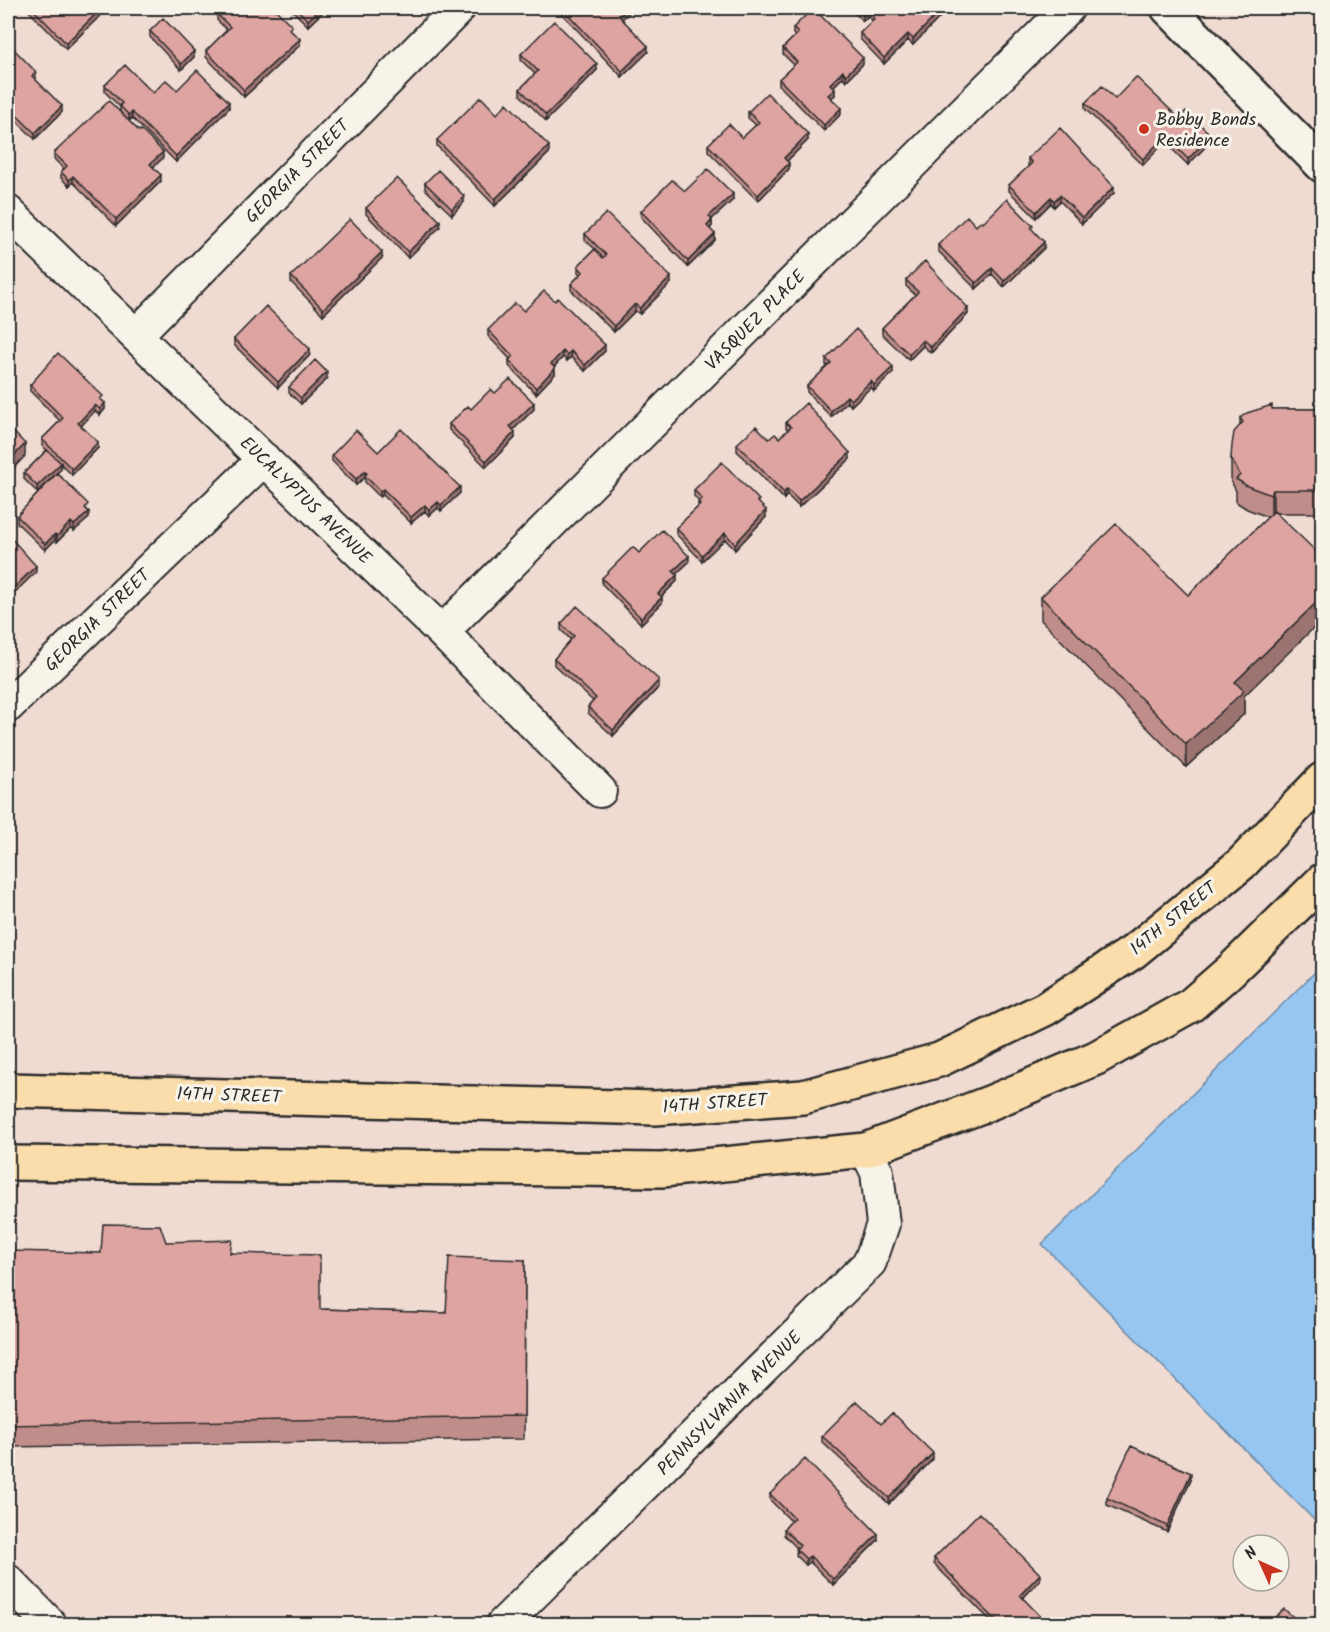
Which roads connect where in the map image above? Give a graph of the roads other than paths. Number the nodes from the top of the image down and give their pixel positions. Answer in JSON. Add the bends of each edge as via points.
{"nodes":[{"id":1,"x":459,"y":8,"type":"edge"},
{"id":2,"x":1068,"y":8,"type":"edge"},
{"id":3,"x":1167,"y":8,"type":"edge"},
{"id":4,"x":1323,"y":165,"type":"edge"},
{"id":5,"x":8,"y":212,"type":"edge"},
{"id":6,"x":136,"y":335,"type":"junction"},
{"id":7,"x":264,"y":459,"type":"junction"},
{"id":8,"x":442,"y":632,"type":"junction"},
{"id":9,"x":8,"y":706,"type":"edge"},
{"id":10,"x":1323,"y":780,"type":"edge"},
{"id":11,"x":600,"y":791,"type":"dead end"},
{"id":12,"x":1323,"y":881,"type":"edge"},
{"id":13,"x":8,"y":1090,"type":"edge"},
{"id":14,"x":866,"y":1150,"type":"junction"},
{"id":15,"x":8,"y":1163,"type":"edge"},
{"id":16,"x":8,"y":1581,"type":"edge"},
{"id":17,"x":50,"y":1624,"type":"edge"},
{"id":18,"x":503,"y":1624,"type":"edge"}],
"edges":[{"from":1,"to":6,"type":"street","name":"GEORGIA STREET"},
{"from":2,"to":8,"type":"street","name":"VASQUEZ PLACE"},
{"from":3,"to":4,"type":"street"},
{"from":5,"to":6,"type":"street","name":"EUCALYPTUS AVENUE"},
{"from":6,"to":7,"type":"street","name":"EUCALYPTUS AVENUE"},
{"from":7,"to":8,"type":"street","name":"EUCALYPTUS AVENUE"},
{"from":7,"to":9,"type":"street","name":"GEORGIA STREET"},
{"from":8,"to":11,"type":"street","name":"EUCALYPTUS AVENUE"},
{"from":10,"to":13,"type":"main road","name":"14TH STREET","via":[[1241,864],[1133,952],[1046,1009],[939,1060],[803,1097],[655,1108]]},
{"from":12,"to":14,"type":"main road","via":[[1191,1005],[1096,1058]]},
{"from":14,"to":15,"type":"main road","via":[[662,1170]]},
{"from":14,"to":18,"type":"street","name":"PENNSYLVANIA AVENUE","via":[[878,1172],[883,1224],[870,1262]]},
{"from":16,"to":17,"type":"street"}]}
